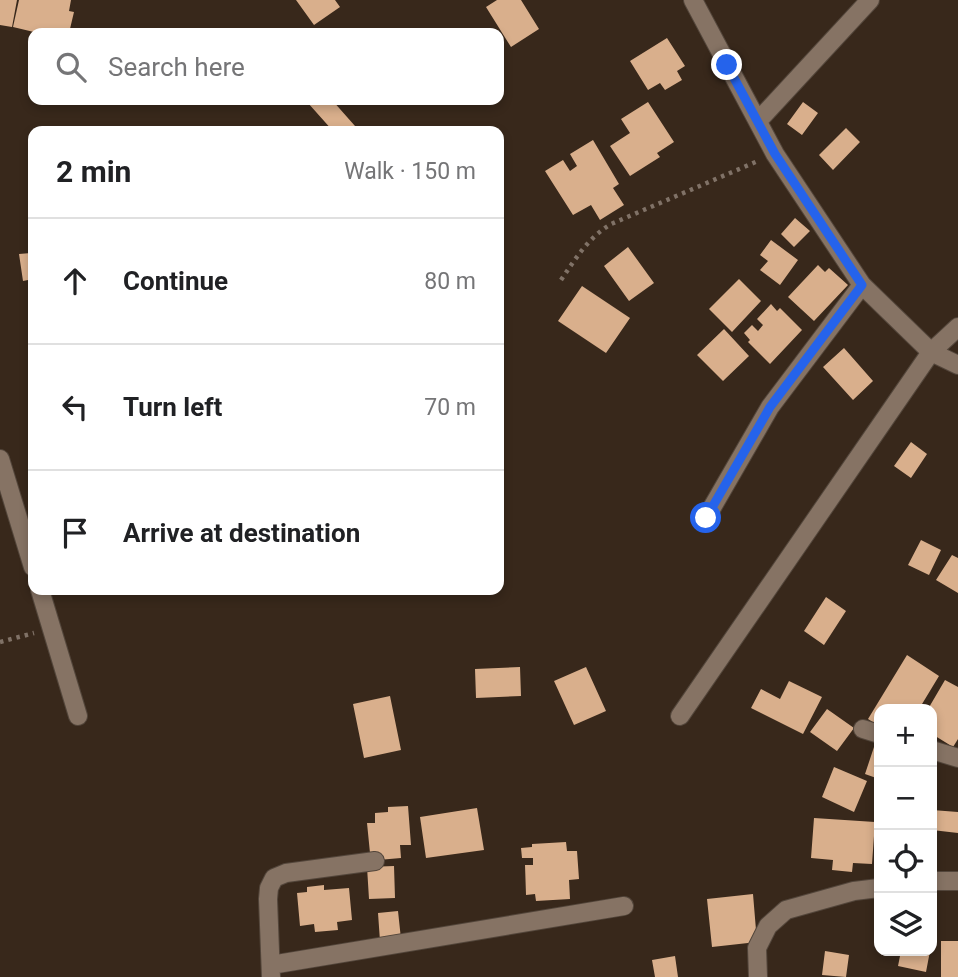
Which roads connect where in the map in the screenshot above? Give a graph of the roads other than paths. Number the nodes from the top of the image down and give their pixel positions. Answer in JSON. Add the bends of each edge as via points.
{"nodes":[{"id":1,"x":694,"y":0,"type":"edge"},
{"id":2,"x":870,"y":0,"type":"edge"},
{"id":3,"x":758,"y":120,"type":"junction"},
{"id":4,"x":862,"y":285,"type":"junction"},
{"id":5,"x":958,"y":327,"type":"edge"},
{"id":6,"x":932,"y":352,"type":"junction"},
{"id":7,"x":958,"y":365,"type":"edge"},
{"id":8,"x":0,"y":459,"type":"edge"},
{"id":9,"x":706,"y":518,"type":"dead end"},
{"id":10,"x":28,"y":550,"type":"edge"},
{"id":11,"x":42,"y":595,"type":"edge"},
{"id":12,"x":78,"y":716,"type":"dead end"},
{"id":13,"x":680,"y":716,"type":"dead end"},
{"id":14,"x":937,"y":752,"type":"edge"},
{"id":15,"x":958,"y":758,"type":"edge"},
{"id":16,"x":375,"y":861,"type":"dead end"},
{"id":17,"x":937,"y":881,"type":"edge"},
{"id":18,"x":958,"y":881,"type":"edge"},
{"id":19,"x":874,"y":889,"type":"edge"},
{"id":20,"x":624,"y":906,"type":"dead end"},
{"id":21,"x":271,"y":971,"type":"edge"},
{"id":22,"x":758,"y":977,"type":"edge"}],
"edges":[{"from":1,"to":3,"type":"street"},
{"from":2,"to":3,"type":"street"},
{"from":3,"to":4,"type":"street","via":[[775,154]]},
{"from":4,"to":6,"type":"street"},
{"from":4,"to":9,"type":"street","via":[[770,407]]},
{"from":5,"to":6,"type":"street"},
{"from":6,"to":7,"type":"street"},
{"from":6,"to":13,"type":"street"},
{"from":8,"to":10,"type":"street"},
{"from":11,"to":12,"type":"street"},
{"from":14,"to":15,"type":"street"},
{"from":16,"to":21,"type":"street","via":[[274,878],[268,899]]},
{"from":17,"to":18,"type":"street"},
{"from":19,"to":22,"type":"street","via":[[786,910],[768,926],[757,948]]},
{"from":20,"to":21,"type":"street"}]}
